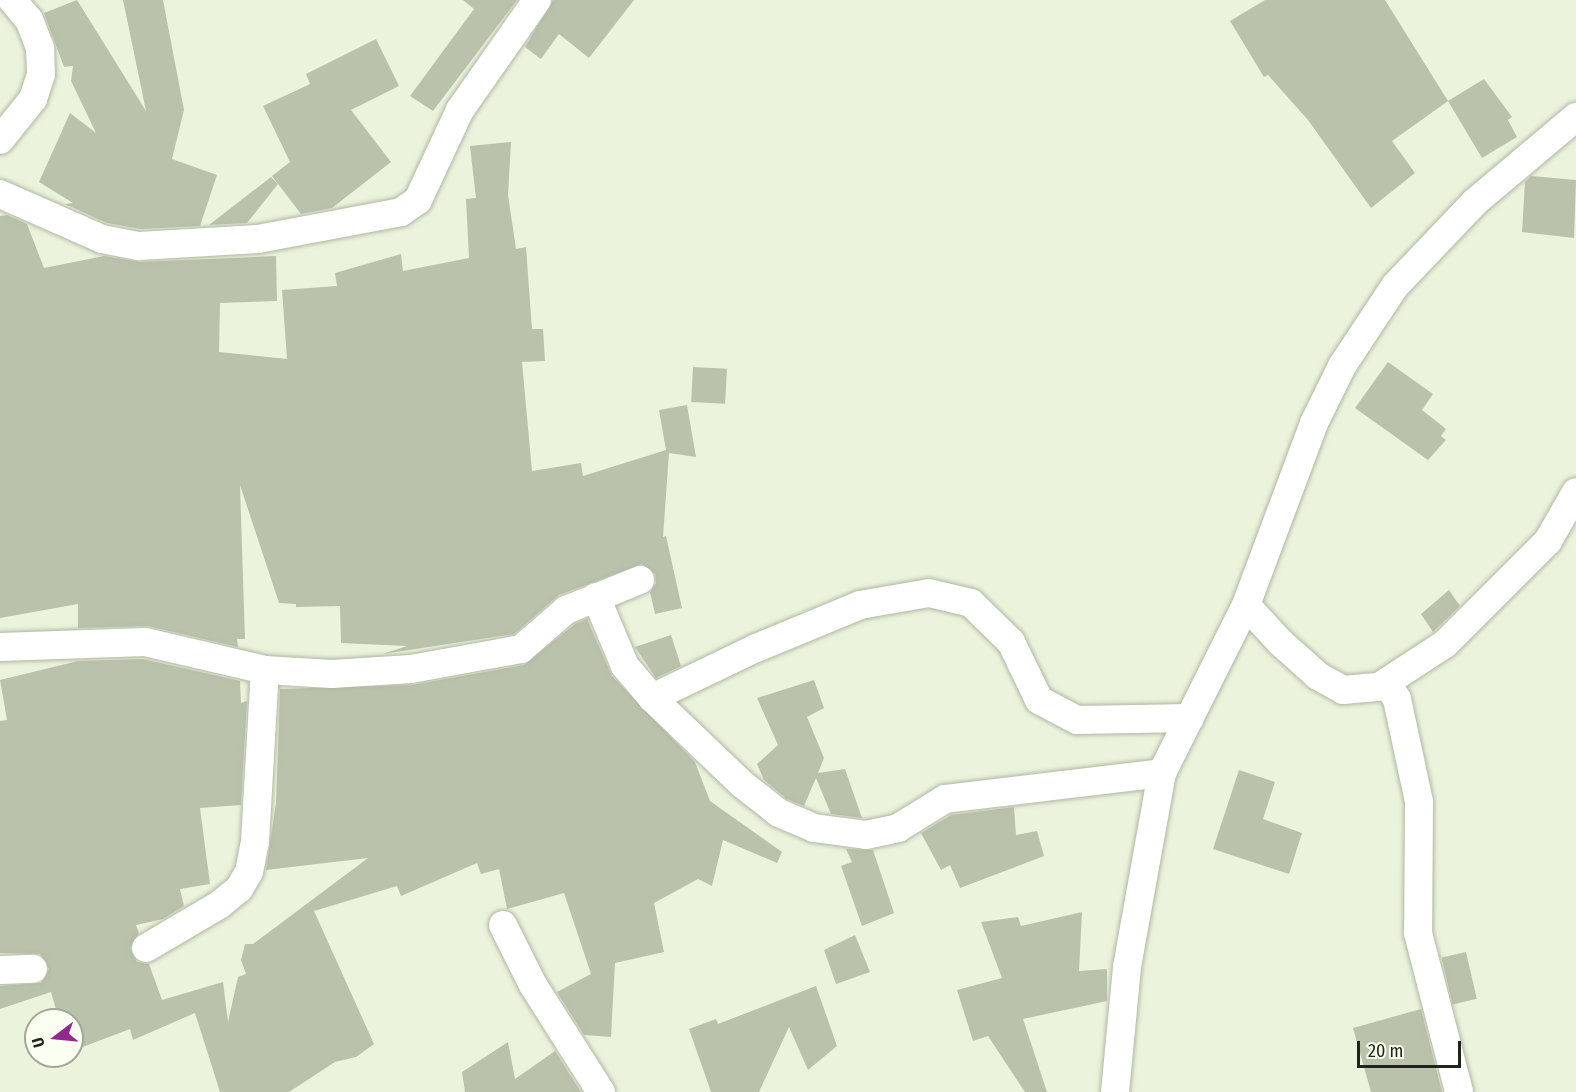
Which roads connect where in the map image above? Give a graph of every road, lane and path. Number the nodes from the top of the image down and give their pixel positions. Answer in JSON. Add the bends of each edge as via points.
{"nodes":[{"id":1,"x":12,"y":0,"type":"edge"},
{"id":2,"x":537,"y":0,"type":"edge"},
{"id":3,"x":1576,"y":117,"type":"edge"},
{"id":4,"x":0,"y":140,"type":"edge"},
{"id":5,"x":0,"y":194,"type":"edge"},
{"id":6,"x":1576,"y":492,"type":"edge"},
{"id":7,"x":640,"y":580,"type":"dead end"},
{"id":8,"x":596,"y":597,"type":"junction"},
{"id":9,"x":1246,"y":605,"type":"junction"},
{"id":10,"x":0,"y":646,"type":"edge"},
{"id":11,"x":266,"y":670,"type":"junction"},
{"id":12,"x":1382,"y":685,"type":"junction"},
{"id":13,"x":652,"y":698,"type":"junction"},
{"id":14,"x":1190,"y":718,"type":"junction"},
{"id":15,"x":1162,"y":773,"type":"junction"},
{"id":16,"x":503,"y":925,"type":"dead end"},
{"id":17,"x":146,"y":948,"type":"dead end"},
{"id":18,"x":33,"y":969,"type":"dead end"},
{"id":19,"x":0,"y":970,"type":"edge"},
{"id":20,"x":601,"y":1092,"type":"edge"},
{"id":21,"x":1115,"y":1092,"type":"edge"},
{"id":22,"x":1459,"y":1092,"type":"edge"}],
"edges":[{"from":1,"to":4,"type":"street","via":[[29,20],[40,48],[41,74],[33,99]]},
{"from":2,"to":5,"type":"street","via":[[460,110],[418,200],[401,212],[371,221],[258,239],[139,246],[102,239]]},
{"from":3,"to":9,"type":"street","via":[[1476,202],[1395,286],[1374,314],[1314,423]]},
{"from":6,"to":12,"type":"street","via":[[1548,541],[1453,636]]},
{"from":7,"to":8,"type":"street"},
{"from":8,"to":11,"type":"street","via":[[550,621],[531,643],[504,654],[371,672]]},
{"from":8,"to":13,"type":"street","via":[[625,666]]},
{"from":9,"to":12,"type":"street","via":[[1280,642],[1335,686],[1350,690]]},
{"from":9,"to":14,"type":"street"},
{"from":10,"to":11,"type":"street","via":[[145,642]]},
{"from":11,"to":17,"type":"street","via":[[255,842],[249,872],[239,889],[219,905]]},
{"from":12,"to":22,"type":"street","via":[[1388,686],[1397,699],[1419,802],[1418,933]]},
{"from":13,"to":14,"type":"street","via":[[754,649],[860,605],[929,593],[971,603],[1011,642],[1039,700],[1077,720]]},
{"from":13,"to":15,"type":"street","via":[[742,784],[779,813],[814,828],[843,834],[866,835],[898,828],[945,800]]},
{"from":14,"to":15,"type":"street"},
{"from":15,"to":21,"type":"street","via":[[1127,967]]},
{"from":16,"to":20,"type":"street","via":[[532,985]]},
{"from":18,"to":19,"type":"street"}]}
